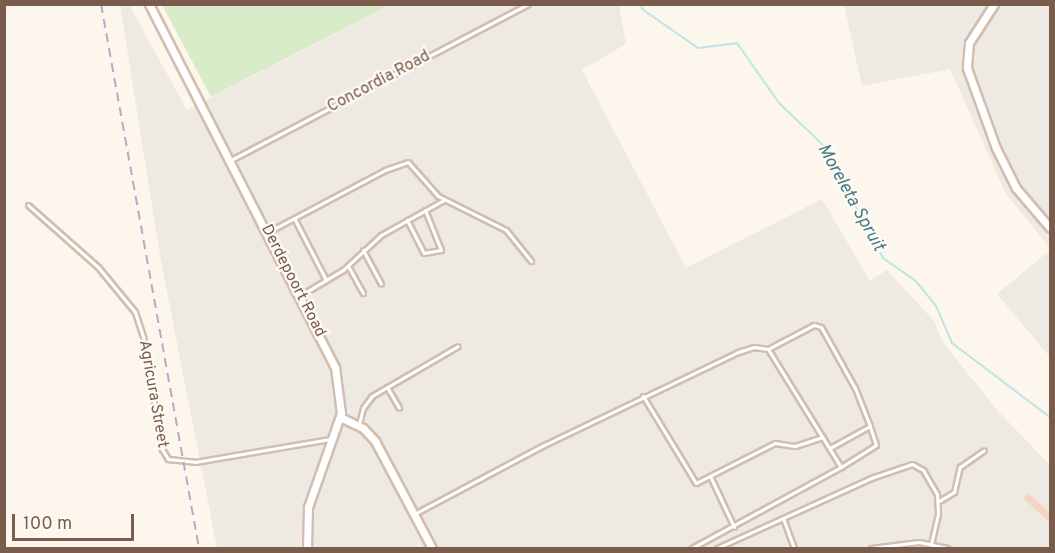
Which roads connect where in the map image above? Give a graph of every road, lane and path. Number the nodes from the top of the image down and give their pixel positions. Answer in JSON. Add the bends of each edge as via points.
{"nodes":[{"id":1,"x":150,"y":4,"type":"edge"},
{"id":2,"x":528,"y":4,"type":"edge"},
{"id":3,"x":994,"y":4,"type":"edge"},
{"id":4,"x":231,"y":160,"type":"junction"},
{"id":5,"x":444,"y":200,"type":"junction"},
{"id":6,"x":28,"y":205,"type":"dead end"},
{"id":7,"x":425,"y":210,"type":"junction"},
{"id":8,"x":294,"y":218,"type":"junction"},
{"id":9,"x":407,"y":220,"type":"junction"},
{"id":10,"x":1050,"y":228,"type":"edge"},
{"id":11,"x":268,"y":232,"type":"junction"},
{"id":12,"x":363,"y":249,"type":"junction"},
{"id":13,"x":531,"y":261,"type":"dead end"},
{"id":14,"x":348,"y":266,"type":"junction"},
{"id":15,"x":326,"y":280,"type":"junction"},
{"id":16,"x":381,"y":284,"type":"dead end"},
{"id":17,"x":363,"y":293,"type":"dead end"},
{"id":18,"x":301,"y":295,"type":"junction"},
{"id":19,"x":458,"y":346,"type":"dead end"},
{"id":20,"x":768,"y":349,"type":"junction"},
{"id":21,"x":387,"y":387,"type":"junction"},
{"id":22,"x":643,"y":396,"type":"junction"},
{"id":23,"x":399,"y":408,"type":"dead end"},
{"id":24,"x":340,"y":417,"type":"junction"},
{"id":25,"x":359,"y":426,"type":"junction"},
{"id":26,"x":870,"y":426,"type":"junction"},
{"id":27,"x":823,"y":437,"type":"junction"},
{"id":28,"x":333,"y":439,"type":"junction"},
{"id":29,"x":830,"y":448,"type":"junction"},
{"id":30,"x":984,"y":450,"type":"dead end"},
{"id":31,"x":841,"y":467,"type":"junction"},
{"id":32,"x":711,"y":478,"type":"junction"},
{"id":33,"x":939,"y":501,"type":"junction"},
{"id":34,"x":414,"y":514,"type":"junction"},
{"id":35,"x":783,"y":518,"type":"junction"},
{"id":36,"x":734,"y":527,"type":"junction"},
{"id":37,"x":931,"y":544,"type":"junction"},
{"id":38,"x":307,"y":549,"type":"edge"},
{"id":39,"x":432,"y":549,"type":"edge"},
{"id":40,"x":692,"y":549,"type":"edge"},
{"id":41,"x":717,"y":549,"type":"edge"},
{"id":42,"x":794,"y":549,"type":"edge"},
{"id":43,"x":871,"y":549,"type":"edge"},
{"id":44,"x":947,"y":549,"type":"edge"}],
"edges":[{"from":1,"to":4,"type":"street","name":"Derdepoort Road"},
{"from":2,"to":4,"type":"lane","name":"Concordia Road"},
{"from":3,"to":10,"type":"street","via":[[969,43],[967,68],[996,148],[1016,188]]},
{"from":4,"to":11,"type":"street","name":"Derdepoort Road"},
{"from":5,"to":7,"type":"lane"},
{"from":5,"to":8,"type":"lane","via":[[411,164],[404,162]]},
{"from":5,"to":13,"type":"lane","via":[[506,230]]},
{"from":6,"to":28,"type":"lane","name":"Agricura Street","via":[[98,267],[135,312],[143,336],[162,449],[168,459],[195,462]]},
{"from":7,"to":9,"type":"lane"},
{"from":7,"to":9,"type":"lane","via":[[441,250],[424,253]]},
{"from":8,"to":11,"type":"lane"},
{"from":8,"to":15,"type":"lane"},
{"from":9,"to":12,"type":"lane"},
{"from":11,"to":18,"type":"street","name":"Derdepoort Road"},
{"from":12,"to":14,"type":"lane"},
{"from":12,"to":16,"type":"lane"},
{"from":14,"to":15,"type":"lane"},
{"from":14,"to":17,"type":"lane"},
{"from":15,"to":18,"type":"lane"},
{"from":18,"to":24,"type":"street","name":"Derdepoort Road","via":[[335,367]]},
{"from":19,"to":21,"type":"lane"},
{"from":20,"to":22,"type":"lane","via":[[748,348]]},
{"from":20,"to":26,"type":"lane","via":[[814,325],[821,327],[855,388]]},
{"from":20,"to":27,"type":"lane"},
{"from":21,"to":23,"type":"lane"},
{"from":21,"to":25,"type":"lane","via":[[366,401]]},
{"from":22,"to":32,"type":"lane","via":[[693,481]]},
{"from":22,"to":34,"type":"lane"},
{"from":24,"to":25,"type":"street"},
{"from":24,"to":28,"type":"street","name":"Derdepoort Road"},
{"from":25,"to":34,"type":"street","via":[[383,454]]},
{"from":26,"to":29,"type":"lane"},
{"from":26,"to":31,"type":"lane","via":[[876,445]]},
{"from":27,"to":29,"type":"lane"},
{"from":27,"to":32,"type":"lane","via":[[795,446],[775,443]]},
{"from":28,"to":38,"type":"street","name":"Derdepoort Road","via":[[308,507]]},
{"from":29,"to":31,"type":"lane"},
{"from":30,"to":33,"type":"lane","via":[[960,467],[954,492]]},
{"from":31,"to":36,"type":"lane"},
{"from":32,"to":36,"type":"lane"},
{"from":33,"to":35,"type":"lane","via":[[923,470],[912,464]]},
{"from":33,"to":37,"type":"lane"},
{"from":34,"to":39,"type":"street"},
{"from":35,"to":41,"type":"lane"},
{"from":35,"to":42,"type":"lane"},
{"from":36,"to":40,"type":"lane"},
{"from":37,"to":43,"type":"lane","via":[[895,542]]},
{"from":37,"to":44,"type":"lane"}]}
